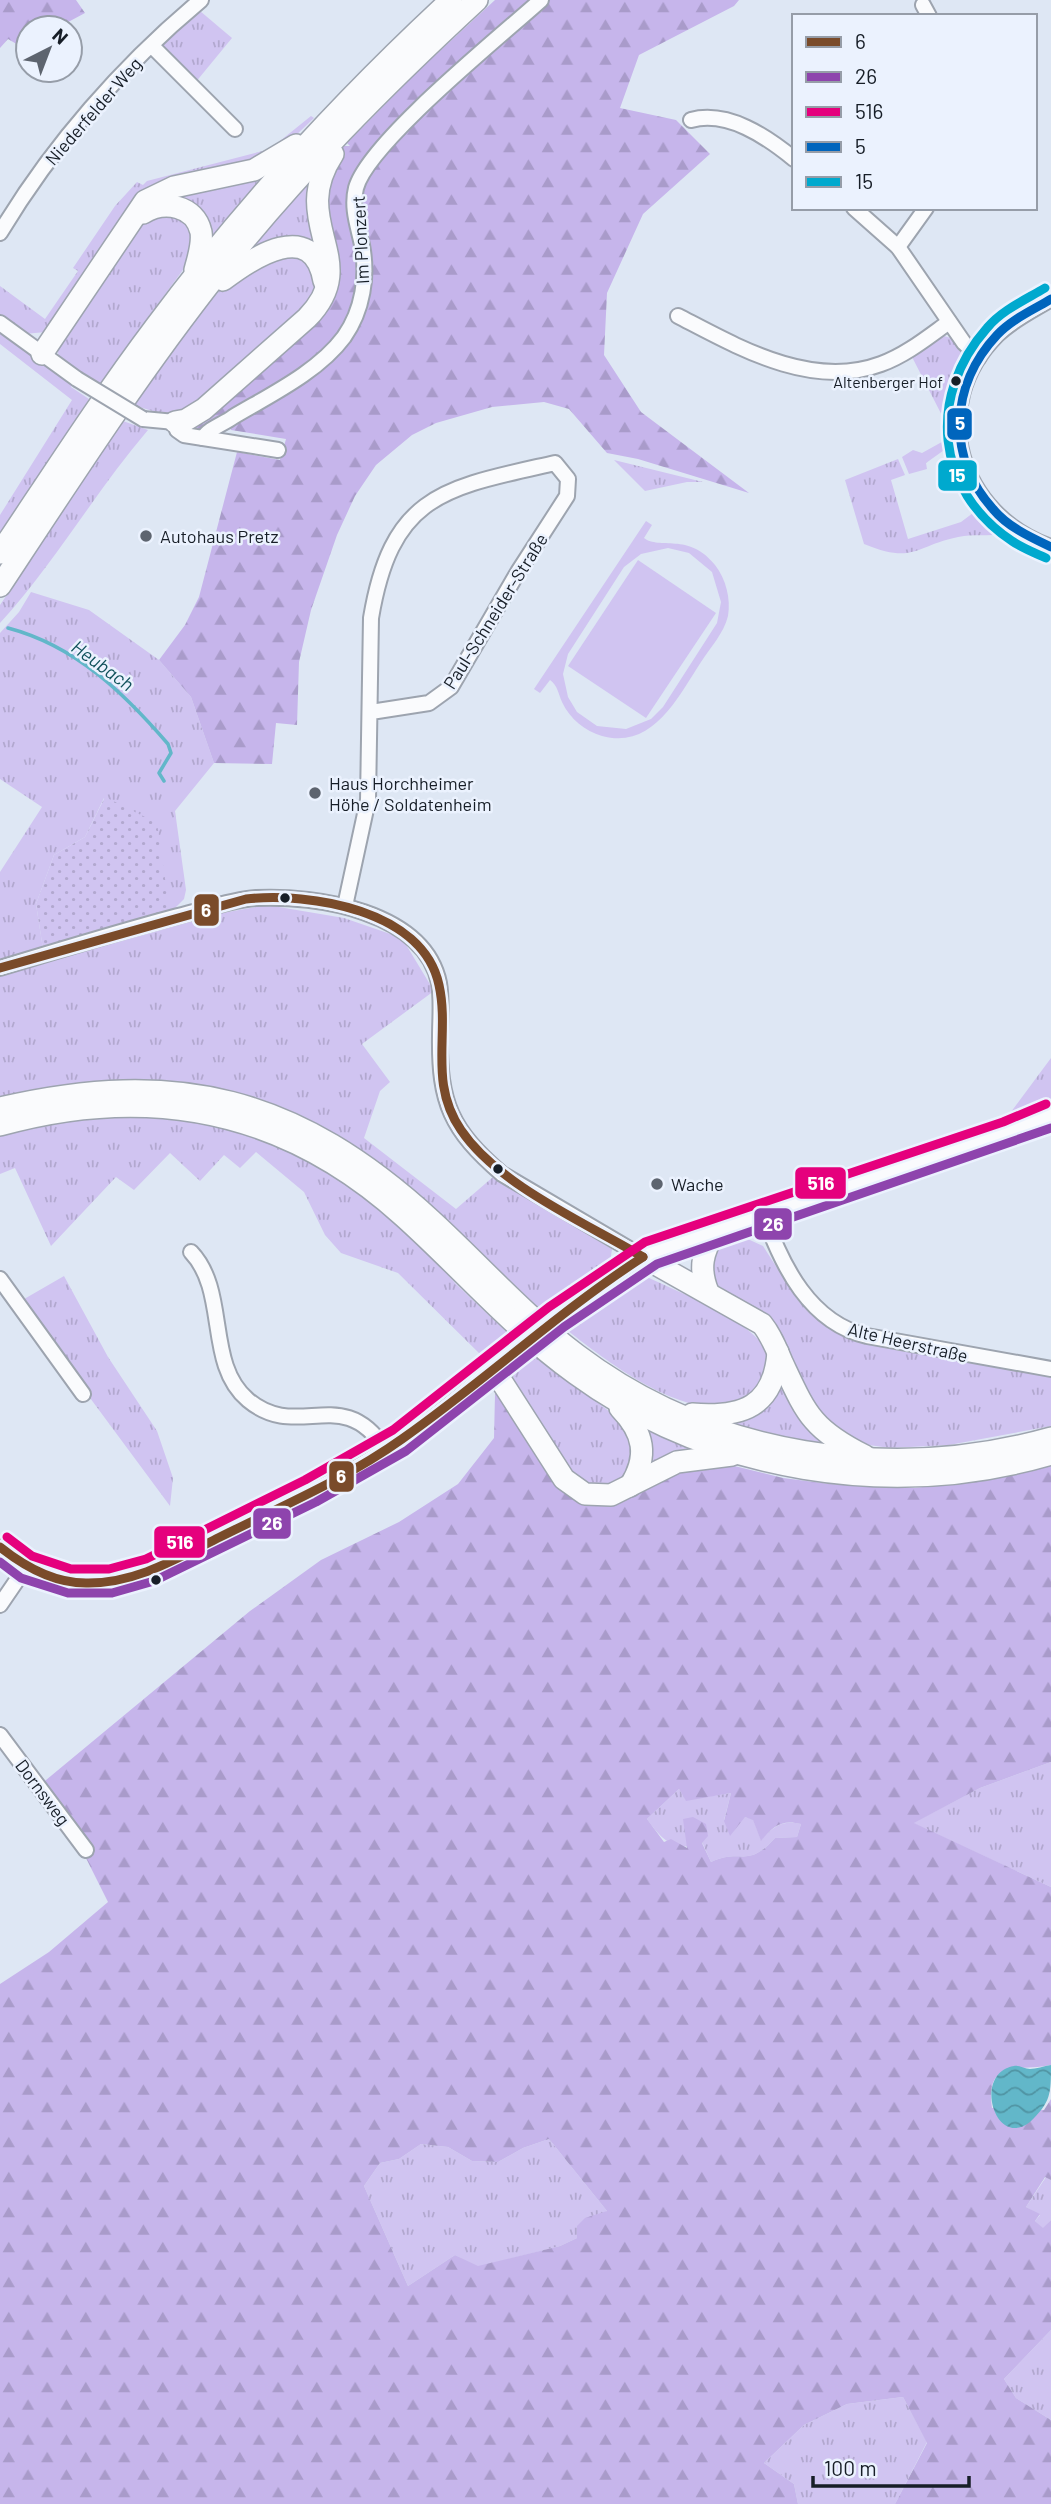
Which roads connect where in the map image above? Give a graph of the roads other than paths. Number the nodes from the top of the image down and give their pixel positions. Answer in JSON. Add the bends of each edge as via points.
{"nodes":[{"id":1,"x":201,"y":0,"type":"edge"},
{"id":2,"x":452,"y":0,"type":"edge"},
{"id":3,"x":477,"y":0,"type":"edge"},
{"id":4,"x":541,"y":0,"type":"edge"},
{"id":5,"x":152,"y":46,"type":"junction"},
{"id":6,"x":360,"y":113,"type":"junction"},
{"id":7,"x":331,"y":119,"type":"junction"},
{"id":8,"x":691,"y":120,"type":"dead end"},
{"id":9,"x":235,"y":129,"type":"dead end"},
{"id":10,"x":792,"y":157,"type":"edge"},
{"id":11,"x":6,"y":209,"type":"edge"},
{"id":12,"x":856,"y":210,"type":"edge"},
{"id":13,"x":925,"y":210,"type":"edge"},
{"id":14,"x":126,"y":228,"type":"junction"},
{"id":15,"x":0,"y":233,"type":"edge"},
{"id":16,"x":898,"y":247,"type":"junction"},
{"id":17,"x":196,"y":288,"type":"junction"},
{"id":18,"x":323,"y":298,"type":"junction"},
{"id":19,"x":1051,"y":299,"type":"edge"},
{"id":20,"x":678,"y":316,"type":"dead end"},
{"id":21,"x":949,"y":322,"type":"junction"},
{"id":22,"x":0,"y":323,"type":"edge"},
{"id":23,"x":42,"y":354,"type":"junction"},
{"id":24,"x":979,"y":357,"type":"junction"},
{"id":25,"x":175,"y":422,"type":"junction"},
{"id":26,"x":203,"y":438,"type":"junction"},
{"id":27,"x":278,"y":450,"type":"dead end"},
{"id":28,"x":1051,"y":547,"type":"edge"},
{"id":29,"x":0,"y":553,"type":"edge"},
{"id":30,"x":0,"y":586,"type":"edge"},
{"id":31,"x":372,"y":712,"type":"junction"},
{"id":32,"x":345,"y":906,"type":"junction"},
{"id":33,"x":0,"y":968,"type":"edge"},
{"id":34,"x":1051,"y":1115,"type":"edge"},
{"id":35,"x":1,"y":1116,"type":"edge"},
{"id":36,"x":764,"y":1215,"type":"junction"},
{"id":37,"x":715,"y":1230,"type":"junction"},
{"id":38,"x":191,"y":1252,"type":"dead end"},
{"id":39,"x":643,"y":1257,"type":"junction"},
{"id":40,"x":0,"y":1279,"type":"edge"},
{"id":41,"x":709,"y":1292,"type":"junction"},
{"id":42,"x":778,"y":1352,"type":"junction"},
{"id":43,"x":493,"y":1368,"type":"junction"},
{"id":44,"x":1051,"y":1369,"type":"edge"},
{"id":45,"x":82,"y":1394,"type":"dead end"},
{"id":46,"x":606,"y":1394,"type":"junction"},
{"id":47,"x":674,"y":1412,"type":"junction"},
{"id":48,"x":1051,"y":1438,"type":"edge"},
{"id":49,"x":385,"y":1449,"type":"junction"},
{"id":50,"x":741,"y":1454,"type":"junction"},
{"id":51,"x":1051,"y":1454,"type":"edge"},
{"id":52,"x":873,"y":1460,"type":"junction"},
{"id":53,"x":630,"y":1486,"type":"junction"},
{"id":54,"x":0,"y":1547,"type":"edge"},
{"id":55,"x":26,"y":1567,"type":"junction"},
{"id":56,"x":0,"y":1605,"type":"edge"},
{"id":57,"x":0,"y":1735,"type":"edge"},
{"id":58,"x":86,"y":1850,"type":"dead end"}],
"edges":[{"from":1,"to":5,"type":"street","name":"Niederfelder Weg"},
{"from":2,"to":7,"type":"highway"},
{"from":3,"to":6,"type":"highway"},
{"from":4,"to":26,"type":"street","name":"Im Plonzert","via":[[401,128],[363,172],[354,208],[365,281],[345,336],[303,372]]},
{"from":5,"to":9,"type":"street"},
{"from":5,"to":11,"type":"street","name":"Niederfelder Weg"},
{"from":6,"to":17,"type":"highway"},
{"from":6,"to":18,"type":"highway","via":[[318,181],[317,212],[331,275]]},
{"from":7,"to":14,"type":"highway","via":[[261,167],[158,193],[140,206]]},
{"from":7,"to":17,"type":"highway"},
{"from":8,"to":10,"type":"street","via":[[711,118],[746,127]]},
{"from":11,"to":15,"type":"street","name":"Niederfelder Weg"},
{"from":12,"to":16,"type":"street"},
{"from":13,"to":16,"type":"street"},
{"from":14,"to":17,"type":"highway","via":[[156,206],[172,205],[188,212],[199,226],[201,240]]},
{"from":14,"to":23,"type":"highway"},
{"from":16,"to":21,"type":"street"},
{"from":17,"to":18,"type":"highway","via":[[271,249],[289,246],[306,251],[317,261],[324,276]]},
{"from":17,"to":29,"type":"highway","via":[[123,372]]},
{"from":17,"to":30,"type":"highway"},
{"from":18,"to":25,"type":"highway","via":[[307,318],[204,410]]},
{"from":19,"to":24,"type":"street","via":[[1003,330]]},
{"from":20,"to":21,"type":"street","via":[[761,357],[839,371],[887,362]]},
{"from":21,"to":24,"type":"street"},
{"from":22,"to":23,"type":"street"},
{"from":23,"to":25,"type":"street","bridge":true,"via":[[142,419]]},
{"from":24,"to":28,"type":"street","via":[[967,379],[959,414],[960,446],[969,476],[984,502],[1007,525]]},
{"from":25,"to":26,"type":"street","via":[[179,433]]},
{"from":26,"to":27,"type":"street"},
{"from":31,"to":31,"type":"street","name":"Paul-Schneider-Straße","via":[[429,703],[452,687],[567,496],[568,479],[555,463],[440,494],[399,533],[382,569],[371,618]]},
{"from":31,"to":32,"type":"street","via":[[368,800]]},
{"from":32,"to":33,"type":"street","via":[[256,898],[228,903]]},
{"from":32,"to":39,"type":"street","via":[[403,932],[434,970],[440,990],[444,1099],[452,1121],[467,1140],[484,1159],[524,1188]]},
{"from":34,"to":36,"type":"street"},
{"from":35,"to":46,"type":"highway","via":[[161,1106],[225,1116],[296,1142],[372,1190],[538,1344]]},
{"from":35,"to":47,"type":"highway","via":[[100,1090],[168,1091],[239,1104],[304,1128],[387,1181],[565,1346],[616,1382]]},
{"from":36,"to":37,"type":"street"},
{"from":36,"to":44,"type":"street","name":"Alte Heerstraße","via":[[773,1243],[797,1284],[819,1310],[844,1329]]},
{"from":37,"to":39,"type":"street"},
{"from":37,"to":41,"type":"highway","via":[[701,1261]]},
{"from":38,"to":49,"type":"street","via":[[211,1292],[231,1377],[244,1397],[279,1417],[335,1414],[354,1418],[371,1430]]},
{"from":39,"to":41,"type":"highway"},
{"from":39,"to":43,"type":"street","bridge":true},
{"from":40,"to":45,"type":"street"},
{"from":41,"to":42,"type":"highway","via":[[762,1324]]},
{"from":42,"to":47,"type":"highway","via":[[772,1383],[751,1407],[726,1415]]},
{"from":42,"to":52,"type":"highway","via":[[812,1420],[836,1440]]},
{"from":43,"to":49,"type":"street"},
{"from":43,"to":53,"type":"highway","via":[[568,1485],[598,1497]]},
{"from":46,"to":50,"type":"highway","via":[[671,1428]]},
{"from":46,"to":53,"type":"highway","via":[[641,1436],[642,1461]]},
{"from":47,"to":52,"type":"highway","via":[[774,1446]]},
{"from":48,"to":52,"type":"highway","via":[[956,1457]]},
{"from":49,"to":55,"type":"street","via":[[312,1491],[132,1577],[69,1581]]},
{"from":50,"to":51,"type":"highway","via":[[810,1470],[896,1476],[982,1469]]},
{"from":50,"to":53,"type":"highway","via":[[677,1462]]},
{"from":54,"to":55,"type":"street"},
{"from":55,"to":56,"type":"street"},
{"from":57,"to":58,"type":"street","name":"Dornsweg"}]}
